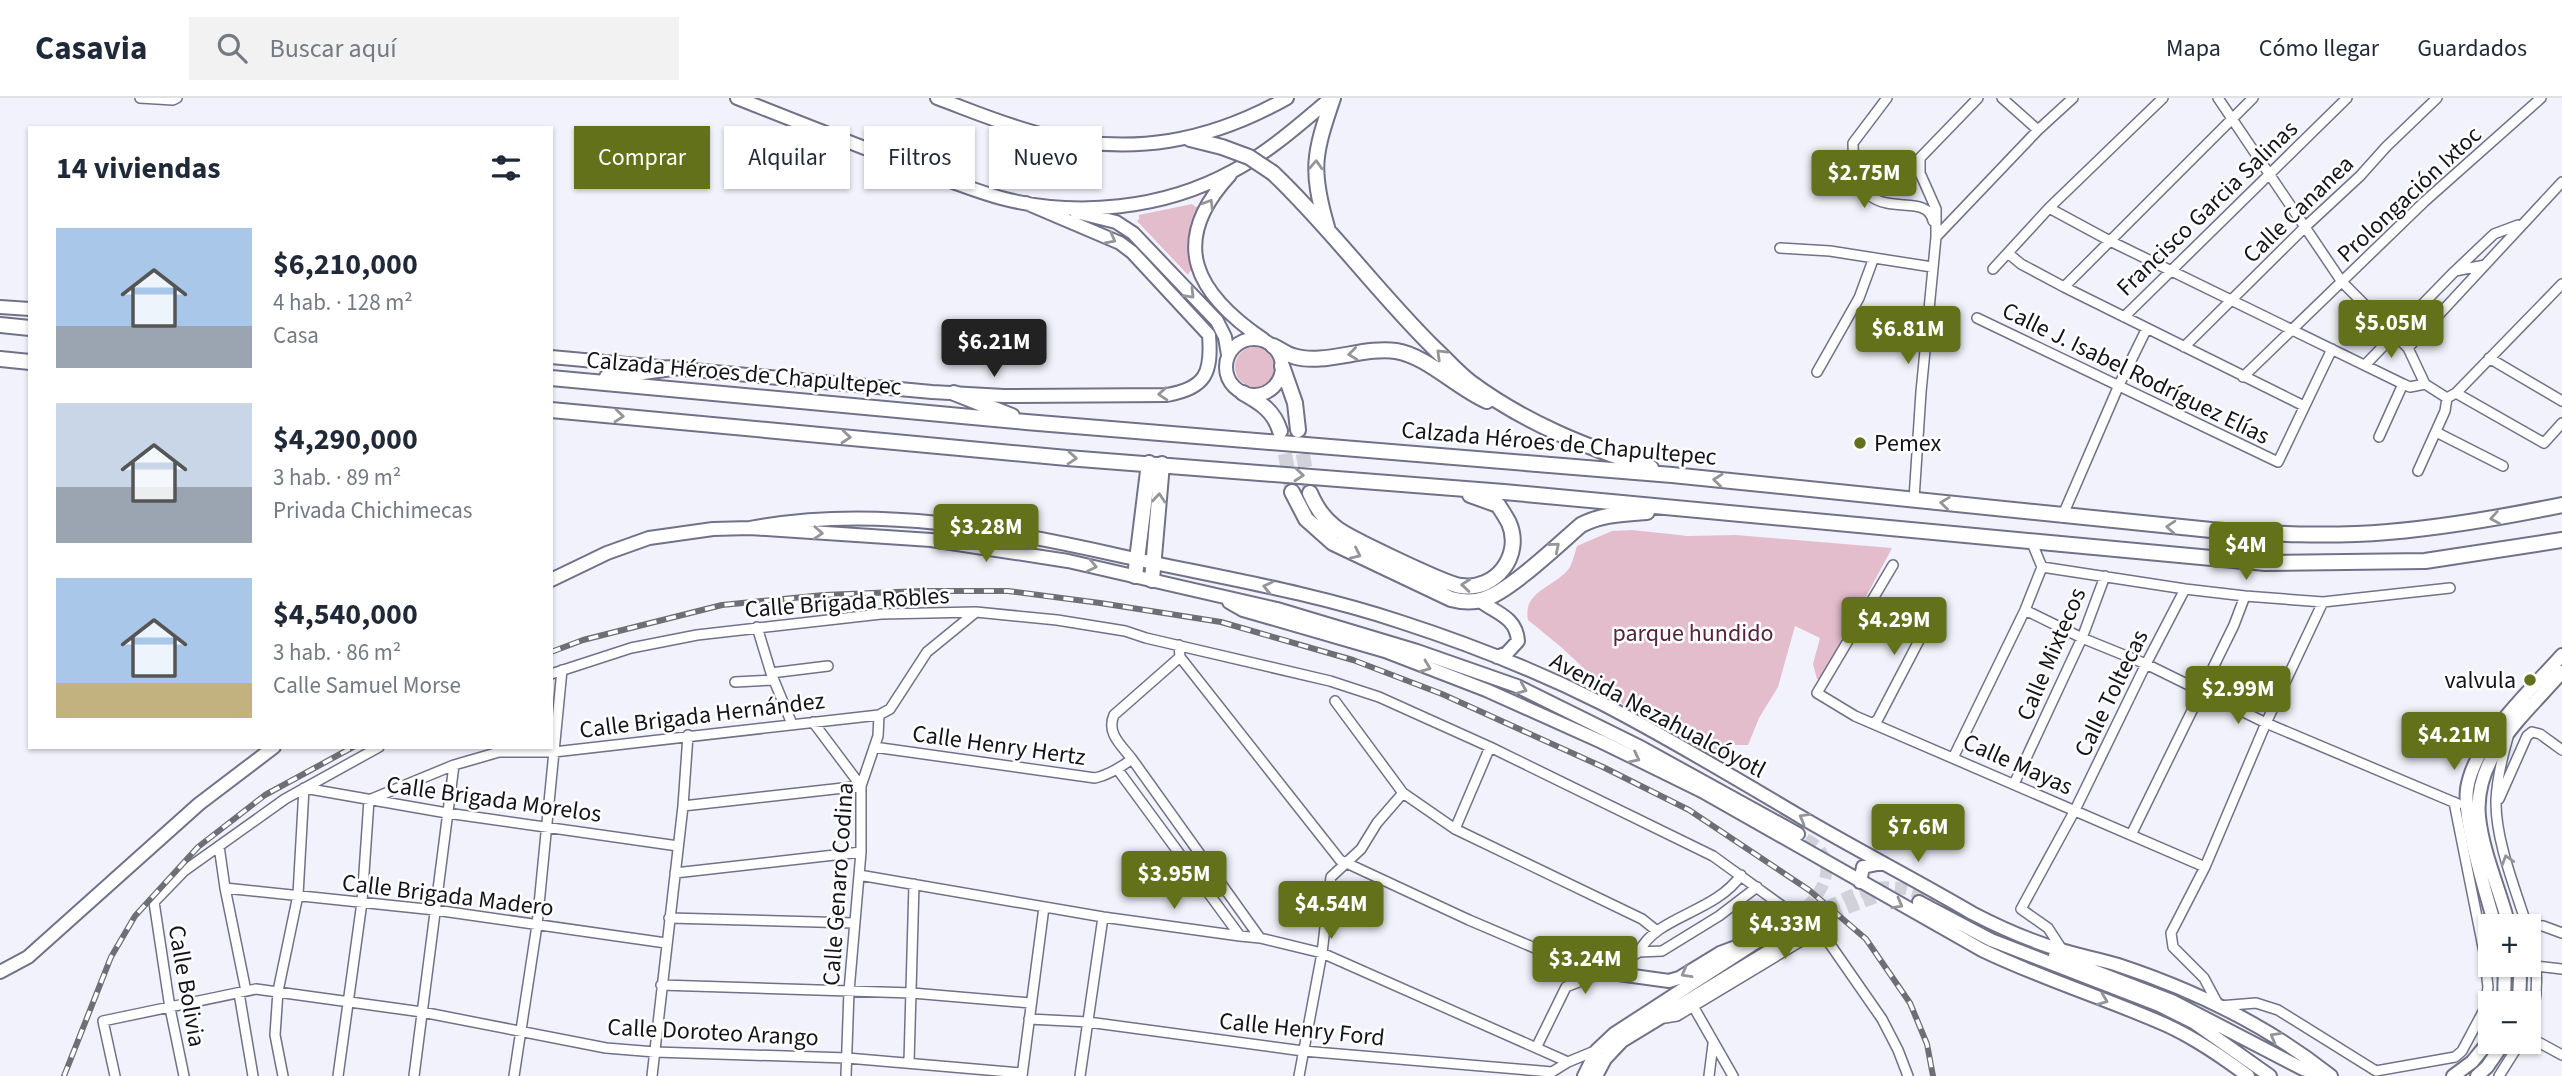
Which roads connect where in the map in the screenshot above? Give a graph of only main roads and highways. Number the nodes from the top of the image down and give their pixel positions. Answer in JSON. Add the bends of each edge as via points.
{"nodes":[{"id":1,"x":737,"y":98,"type":"edge"},
{"id":2,"x":759,"y":98,"type":"edge"},
{"id":3,"x":937,"y":98,"type":"edge"},
{"id":4,"x":1287,"y":98,"type":"edge"},
{"id":5,"x":1332,"y":98,"type":"edge"},
{"id":6,"x":795,"y":121,"type":"junction"},
{"id":7,"x":1191,"y":139,"type":"junction"},
{"id":8,"x":1238,"y":168,"type":"junction"},
{"id":9,"x":1026,"y":203,"type":"junction"},
{"id":10,"x":1055,"y":206,"type":"junction"},
{"id":11,"x":1329,"y":232,"type":"junction"},
{"id":12,"x":0,"y":307,"type":"edge"},
{"id":13,"x":28,"y":309,"type":"edge"},
{"id":14,"x":1,"y":325,"type":"edge"},
{"id":15,"x":28,"y":328,"type":"edge"},
{"id":16,"x":1269,"y":343,"type":"junction"},
{"id":17,"x":1228,"y":356,"type":"junction"},
{"id":18,"x":553,"y":357,"type":"edge"},
{"id":19,"x":0,"y":359,"type":"edge"},
{"id":20,"x":28,"y":362,"type":"edge"},
{"id":21,"x":1282,"y":366,"type":"junction"},
{"id":22,"x":1209,"y":367,"type":"junction"},
{"id":23,"x":672,"y":368,"type":"junction"},
{"id":24,"x":553,"y":378,"type":"edge"},
{"id":25,"x":583,"y":381,"type":"junction"},
{"id":26,"x":954,"y":393,"type":"junction"},
{"id":27,"x":1243,"y":393,"type":"junction"},
{"id":28,"x":553,"y":410,"type":"edge"},
{"id":29,"x":1526,"y":419,"type":"junction"},
{"id":30,"x":1026,"y":422,"type":"junction"},
{"id":31,"x":1298,"y":430,"type":"tunnel mouth"},
{"id":32,"x":1280,"y":431,"type":"tunnel mouth"},
{"id":33,"x":1156,"y":464,"type":"junction"},
{"id":34,"x":1672,"y":475,"type":"junction"},
{"id":35,"x":1448,"y":488,"type":"junction"},
{"id":36,"x":1292,"y":492,"type":"tunnel mouth"},
{"id":37,"x":1310,"y":493,"type":"tunnel mouth"},
{"id":38,"x":2562,"y":505,"type":"edge"},
{"id":39,"x":1703,"y":510,"type":"junction"},
{"id":40,"x":750,"y":528,"type":"junction"},
{"id":41,"x":2562,"y":540,"type":"edge"},
{"id":42,"x":1138,"y":559,"type":"junction"},
{"id":43,"x":1155,"y":562,"type":"junction"},
{"id":44,"x":1196,"y":571,"type":"junction"},
{"id":45,"x":1135,"y":576,"type":"junction"},
{"id":46,"x":553,"y":579,"type":"edge"},
{"id":47,"x":1152,"y":580,"type":"junction"},
{"id":48,"x":1192,"y":590,"type":"junction"},
{"id":49,"x":1223,"y":598,"type":"junction"},
{"id":50,"x":1479,"y":600,"type":"junction"},
{"id":51,"x":2562,"y":654,"type":"edge"},
{"id":52,"x":1497,"y":657,"type":"junction"},
{"id":53,"x":2562,"y":672,"type":"edge"},
{"id":54,"x":271,"y":749,"type":"edge"},
{"id":55,"x":1798,"y":834,"type":"tunnel mouth"},
{"id":56,"x":1840,"y":839,"type":"junction"},
{"id":57,"x":1883,"y":863,"type":"junction"},
{"id":58,"x":1831,"y":864,"type":"junction"},
{"id":59,"x":1860,"y":881,"type":"junction"},
{"id":60,"x":1934,"y":900,"type":"tunnel mouth"},
{"id":61,"x":1919,"y":902,"type":"tunnel mouth"},
{"id":62,"x":2492,"y":914,"type":"edge"},
{"id":63,"x":2506,"y":914,"type":"edge"},
{"id":64,"x":1787,"y":928,"type":"junction"},
{"id":65,"x":0,"y":972,"type":"edge"},
{"id":66,"x":1604,"y":972,"type":"road end"},
{"id":67,"x":1603,"y":1051,"type":"junction"},
{"id":68,"x":2479,"y":1054,"type":"edge"},
{"id":69,"x":2496,"y":1054,"type":"edge"},
{"id":70,"x":2239,"y":1074,"type":"edge"},
{"id":71,"x":1584,"y":1076,"type":"edge"},
{"id":72,"x":1596,"y":1076,"type":"edge"},
{"id":73,"x":2270,"y":1076,"type":"edge"},
{"id":74,"x":2328,"y":1076,"type":"edge"},
{"id":75,"x":2453,"y":1076,"type":"edge"},
{"id":76,"x":2477,"y":1076,"type":"edge"}],
"edges":[{"from":1,"to":6,"type":"main road"},
{"from":2,"to":6,"type":"main road"},
{"from":3,"to":7,"type":"main road","via":[[1068,140],[1136,144]]},
{"from":4,"to":7,"type":"main road","via":[[1233,125]]},
{"from":5,"to":8,"type":"main road"},
{"from":11,"to":5,"type":"main road","one_way":true,"via":[[1314,174]]},
{"from":6,"to":9,"type":"main road","via":[[972,189]]},
{"from":7,"to":11,"type":"main road","bridge":true,"via":[[1249,157],[1273,173]]},
{"from":8,"to":10,"type":"main road","via":[[1180,194],[1142,204]]},
{"from":16,"to":8,"type":"main road","one_way":true,"via":[[1237,321],[1208,288],[1196,260],[1200,219]]},
{"from":9,"to":10,"type":"main road"},
{"from":9,"to":22,"type":"main road","one_way":true,"via":[[1108,236],[1132,252],[1209,335]]},
{"from":10,"to":17,"type":"main road","one_way":true,"via":[[1116,222],[1133,233],[1217,321]]},
{"from":29,"to":11,"type":"main road","one_way":true,"via":[[1468,381],[1406,321]]},
{"from":12,"to":13,"type":"main road"},
{"from":14,"to":15,"type":"main road"},
{"from":16,"to":17,"type":"main road","via":[[1243,341]]},
{"from":16,"to":21,"type":"main road"},
{"from":29,"to":16,"type":"main road","one_way":true,"via":[[1469,393],[1416,357],[1396,351],[1295,357]]},
{"from":17,"to":22,"type":"main road"},
{"from":17,"to":27,"type":"main road","via":[[1228,378]]},
{"from":18,"to":23,"type":"main road"},
{"from":19,"to":20,"type":"main road"},
{"from":21,"to":27,"type":"main road","via":[[1281,376],[1270,390]]},
{"from":21,"to":31,"type":"main road"},
{"from":22,"to":26,"type":"main road","one_way":true,"via":[[1189,391],[1167,395]]},
{"from":23,"to":25,"type":"main road"},
{"from":23,"to":26,"type":"main road"},
{"from":24,"to":25,"type":"main road","name":"Calzada Héroes de Chapultepec"},
{"from":25,"to":30,"type":"main road","name":"Calzada Héroes de Chapultepec"},
{"from":26,"to":30,"type":"main road"},
{"from":27,"to":32,"type":"main road","via":[[1276,417]]},
{"from":28,"to":33,"type":"main road","one_way":true},
{"from":29,"to":34,"type":"main road","via":[[1596,450]]},
{"from":30,"to":34,"type":"main road","name":"Calzada Héroes de Chapultepec"},
{"from":33,"to":35,"type":"main road","one_way":true},
{"from":33,"to":42,"type":"main road"},
{"from":43,"to":33,"type":"main road","one_way":true},
{"from":38,"to":34,"type":"main road","name":"Calzada Héroes de Chapultepec","one_way":true,"via":[[2488,520],[2386,532],[2272,534],[2062,517]]},
{"from":35,"to":37,"type":"main road","one_way":true,"via":[[1498,505],[1510,525],[1508,563],[1496,579],[1480,586],[1460,586],[1340,531],[1323,516]]},
{"from":35,"to":39,"type":"main road"},
{"from":36,"to":50,"type":"main road","one_way":true,"via":[[1306,519],[1333,543],[1451,599]]},
{"from":39,"to":41,"type":"main road","via":[[2265,563],[2425,561]]},
{"from":50,"to":39,"type":"main road","one_way":true,"via":[[1502,592],[1592,519]]},
{"from":40,"to":42,"type":"main road","name":"Avenida Nezahualcóyotl","via":[[811,519],[924,521],[1006,532]]},
{"from":40,"to":45,"type":"main road","name":"Avenida Nezahualcóyotl","one_way":true,"via":[[931,540],[1037,555]]},
{"from":40,"to":46,"type":"main road","name":"Avenida Nezahualcóyotl","via":[[649,538]]},
{"from":42,"to":43,"type":"main road","name":"Avenida Nezahualcóyotl"},
{"from":42,"to":45,"type":"main road"},
{"from":43,"to":44,"type":"main road","name":"Avenida Nezahualcóyotl"},
{"from":43,"to":47,"type":"main road"},
{"from":44,"to":48,"type":"main road"},
{"from":52,"to":44,"type":"main road","name":"Avenida Nezahualcóyotl","one_way":true,"via":[[1351,607]]},
{"from":45,"to":47,"type":"main road","name":"Avenida Nezahualcóyotl"},
{"from":47,"to":48,"type":"main road","name":"Avenida Nezahualcóyotl"},
{"from":48,"to":49,"type":"main road","name":"Avenida Nezahualcóyotl"},
{"from":49,"to":55,"type":"main road","name":"Avenida Nezahualcóyotl","one_way":true,"via":[[1335,626],[1517,686]]},
{"from":49,"to":58,"type":"main road","name":"Avenida Nezahualcóyotl","one_way":true,"via":[[1243,610],[1385,651],[1529,709],[1702,791]]},
{"from":50,"to":52,"type":"main road","via":[[1502,613],[1516,629],[1518,641]]},
{"from":51,"to":62,"type":"main road","via":[[2484,745],[2471,774],[2467,808]]},
{"from":56,"to":52,"type":"main road","name":"Avenida Nezahualcóyotl","one_way":true,"via":[[1601,704]]},
{"from":53,"to":63,"type":"main road","via":[[2510,732],[2481,782],[2482,829]]},
{"from":54,"to":65,"type":"main road","via":[[199,804],[29,957]]},
{"from":56,"to":57,"type":"main road","name":"Avenida Nezahualcóyotl"},
{"from":56,"to":58,"type":"main road","via":[[1847,857],[1842,864]]},
{"from":57,"to":59,"type":"main road","via":[[1866,865]]},
{"from":74,"to":57,"type":"main road","name":"Avenida Nezahualcóyotl","one_way":true,"via":[[2284,1042],[2219,1006],[2172,984],[1998,926]]},
{"from":58,"to":59,"type":"main road","name":"Avenida Nezahualcóyotl"},
{"from":59,"to":70,"type":"main road","name":"Avenida Nezahualcóyotl","one_way":true,"via":[[2013,965],[2168,1026],[2205,1046]]},
{"from":60,"to":74,"type":"main road","name":"Avenida Nezahualcóyotl","via":[[2018,943],[2172,1001],[2303,1069]]},
{"from":61,"to":73,"type":"main road","via":[[2004,946],[2159,1005],[2194,1023]]},
{"from":64,"to":66,"type":"main road","one_way":true,"via":[[1720,953],[1669,981]]},
{"from":64,"to":67,"type":"main road"},
{"from":64,"to":67,"type":"main road","via":[[1620,1030]]},
{"from":67,"to":71,"type":"main road"},
{"from":67,"to":72,"type":"main road"},
{"from":68,"to":75,"type":"main road"},
{"from":69,"to":76,"type":"main road"}]}
